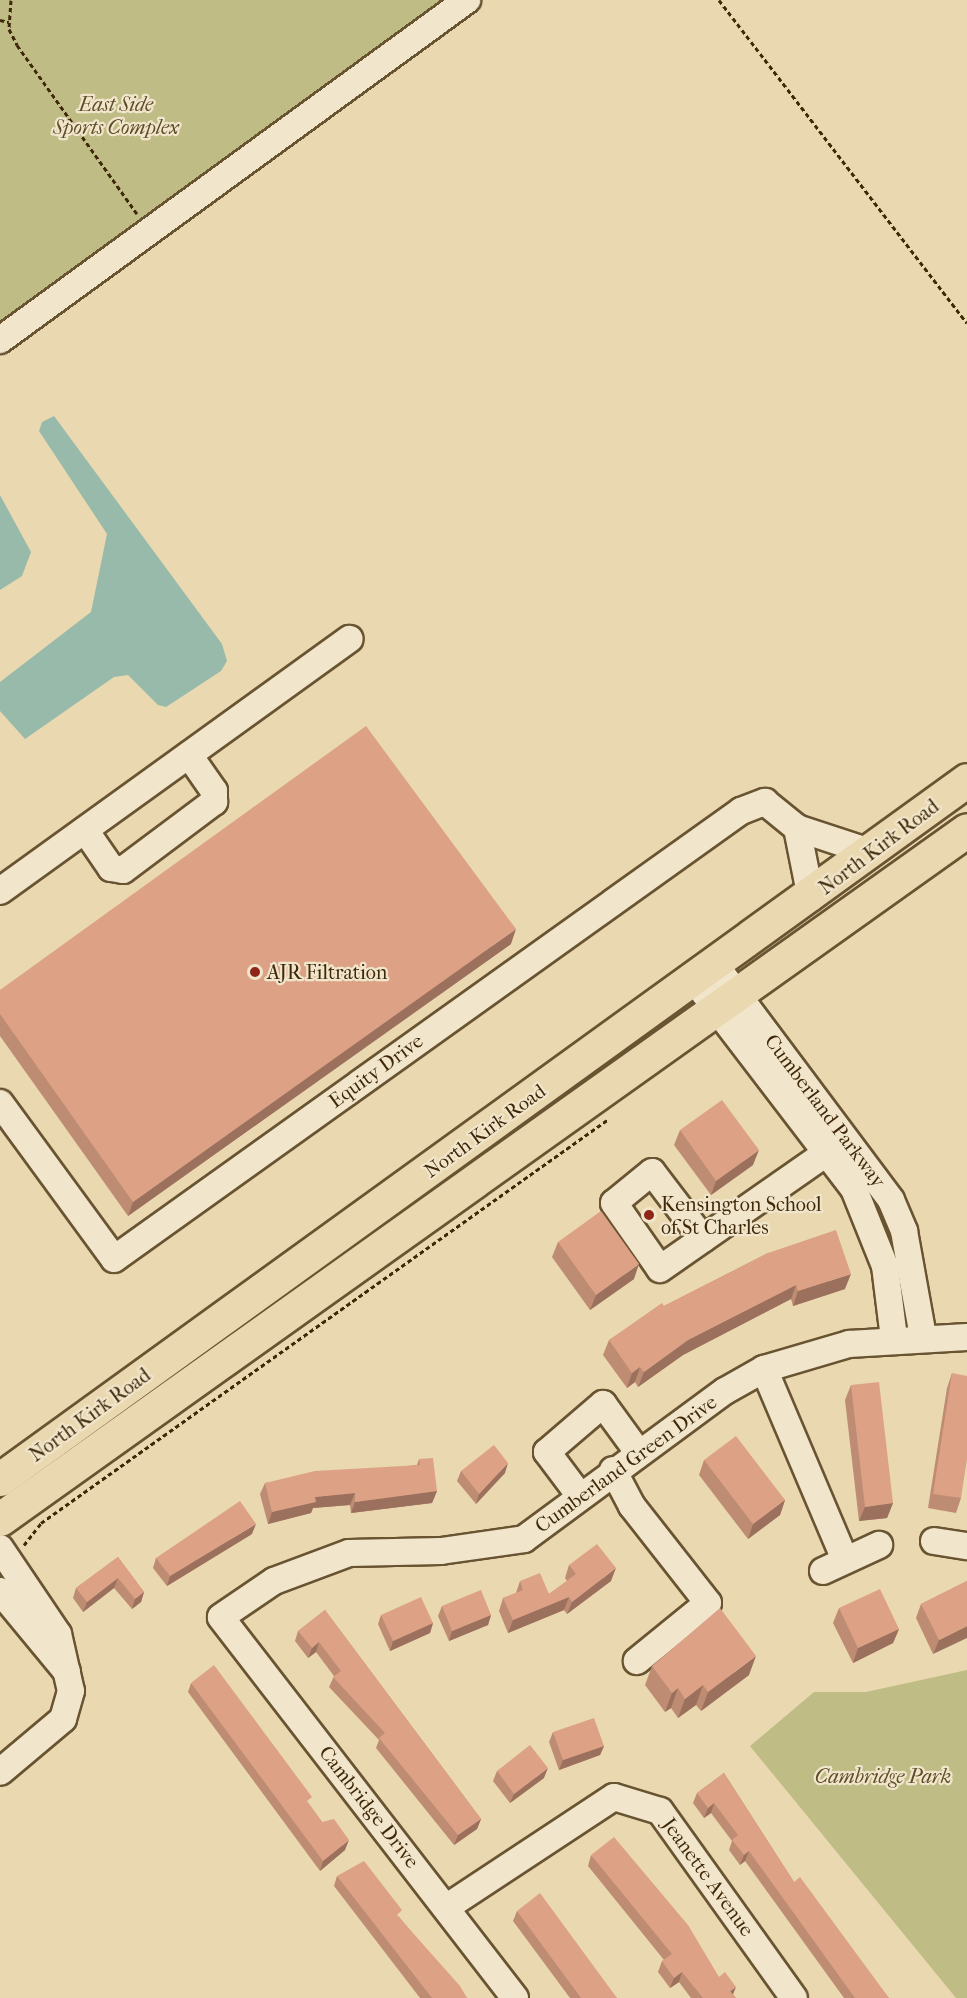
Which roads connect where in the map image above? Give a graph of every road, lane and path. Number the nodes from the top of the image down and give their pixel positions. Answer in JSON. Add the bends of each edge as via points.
{"nodes":[{"id":1,"x":11,"y":0,"type":"edge"},
{"id":2,"x":467,"y":0,"type":"edge"},
{"id":3,"x":719,"y":0,"type":"edge"},
{"id":4,"x":0,"y":20,"type":"edge"},
{"id":5,"x":9,"y":22,"type":"junction"},
{"id":6,"x":138,"y":216,"type":"dead end"},
{"id":7,"x":967,"y":323,"type":"edge"},
{"id":8,"x":0,"y":340,"type":"edge"},
{"id":9,"x":350,"y":639,"type":"dead end"},
{"id":10,"x":189,"y":755,"type":"junction"},
{"id":11,"x":967,"y":780,"type":"edge"},
{"id":12,"x":796,"y":828,"type":"junction"},
{"id":13,"x":85,"y":830,"type":"junction"},
{"id":14,"x":967,"y":830,"type":"edge"},
{"id":15,"x":870,"y":852,"type":"junction"},
{"id":16,"x":0,"y":891,"type":"edge"},
{"id":17,"x":811,"y":898,"type":"junction"},
{"id":18,"x":706,"y":973,"type":"junction"},
{"id":19,"x":726,"y":1002,"type":"junction"},
{"id":20,"x":0,"y":1103,"type":"edge"},
{"id":21,"x":610,"y":1118,"type":"dead end"},
{"id":22,"x":828,"y":1152,"type":"junction"},
{"id":23,"x":703,"y":1239,"type":"junction"},
{"id":24,"x":924,"y":1337,"type":"junction"},
{"id":25,"x":967,"y":1337,"type":"edge"},
{"id":26,"x":894,"y":1338,"type":"junction"},
{"id":27,"x":764,"y":1369,"type":"junction"},
{"id":28,"x":638,"y":1452,"type":"junction"},
{"id":29,"x":613,"y":1470,"type":"junction"},
{"id":30,"x":0,"y":1479,"type":"edge"},
{"id":31,"x":580,"y":1496,"type":"junction"},
{"id":32,"x":0,"y":1519,"type":"edge"},
{"id":33,"x":934,"y":1541,"type":"dead end"},
{"id":34,"x":879,"y":1545,"type":"dead end"},
{"id":35,"x":967,"y":1546,"type":"edge"},
{"id":36,"x":4,"y":1554,"type":"edge"},
{"id":37,"x":845,"y":1560,"type":"junction"},
{"id":38,"x":823,"y":1571,"type":"dead end"},
{"id":39,"x":0,"y":1591,"type":"edge"},
{"id":40,"x":221,"y":1617,"type":"joint"},
{"id":41,"x":637,"y":1661,"type":"dead end"},
{"id":42,"x":69,"y":1674,"type":"junction"},
{"id":43,"x":0,"y":1772,"type":"edge"},
{"id":44,"x":447,"y":1907,"type":"junction"},
{"id":45,"x":515,"y":1998,"type":"edge"},
{"id":46,"x":794,"y":1998,"type":"edge"}],
"edges":[{"from":1,"to":5,"type":"path"},
{"from":2,"to":8,"type":"street"},
{"from":3,"to":7,"type":"path"},
{"from":4,"to":5,"type":"path"},
{"from":5,"to":6,"type":"path","via":[[17,45]]},
{"from":9,"to":10,"type":"street"},
{"from":10,"to":13,"type":"street"},
{"from":10,"to":13,"type":"street","via":[[214,791],[214,802],[123,870],[111,868]]},
{"from":11,"to":15,"type":"main road","name":"North Kirk Road"},
{"from":12,"to":15,"type":"street","name":"Equity Drive"},
{"from":12,"to":17,"type":"street"},
{"from":12,"to":20,"type":"street","name":"Equity Drive","via":[[765,802],[741,811],[114,1259]]},
{"from":13,"to":16,"type":"street"},
{"from":14,"to":19,"type":"main road","name":"North Kirk Road"},
{"from":15,"to":17,"type":"main road","name":"North Kirk Road"},
{"from":17,"to":18,"type":"main road","name":"North Kirk Road"},
{"from":18,"to":19,"type":"street","name":"Cumberland Parkway"},
{"from":18,"to":30,"type":"main road","name":"North Kirk Road"},
{"from":19,"to":22,"type":"street","name":"Cumberland Parkway"},
{"from":19,"to":24,"type":"street","name":"Cumberland Parkway","via":[[891,1200],[904,1231]]},
{"from":19,"to":32,"type":"main road","name":"North Kirk Road"},
{"from":21,"to":36,"type":"path","via":[[41,1523]]},
{"from":22,"to":23,"type":"street"},
{"from":22,"to":26,"type":"street","name":"Cumberland Parkway","via":[[874,1230],[892,1304]]},
{"from":23,"to":23,"type":"street","via":[[652,1172],[614,1203],[660,1269]]},
{"from":24,"to":25,"type":"street","name":"Cumberland Green Drive"},
{"from":24,"to":26,"type":"street","name":"Cumberland Green Drive"},
{"from":26,"to":27,"type":"street","name":"Cumberland Green Drive","via":[[849,1344]]},
{"from":27,"to":28,"type":"street","name":"Cumberland Green Drive"},
{"from":27,"to":37,"type":"street"},
{"from":28,"to":29,"type":"street","name":"Cumberland Green Drive"},
{"from":28,"to":31,"type":"street","via":[[603,1404],[547,1452]]},
{"from":29,"to":31,"type":"street","name":"Cumberland Green Drive"},
{"from":29,"to":41,"type":"street","via":[[632,1506],[708,1603]]},
{"from":31,"to":40,"type":"street","name":"Cumberland Green Drive","via":[[524,1539],[441,1551],[349,1553],[274,1581]]},
{"from":33,"to":35,"type":"street"},
{"from":34,"to":37,"type":"street"},
{"from":36,"to":42,"type":"street","via":[[58,1634]]},
{"from":37,"to":38,"type":"street"},
{"from":39,"to":42,"type":"street"},
{"from":40,"to":44,"type":"street","name":"Cambridge Drive"},
{"from":42,"to":43,"type":"street","via":[[63,1719]]},
{"from":44,"to":45,"type":"street","name":"Cambridge Drive"},
{"from":44,"to":46,"type":"street","name":"Jeanette Avenue","via":[[614,1797],[660,1811]]}]}
